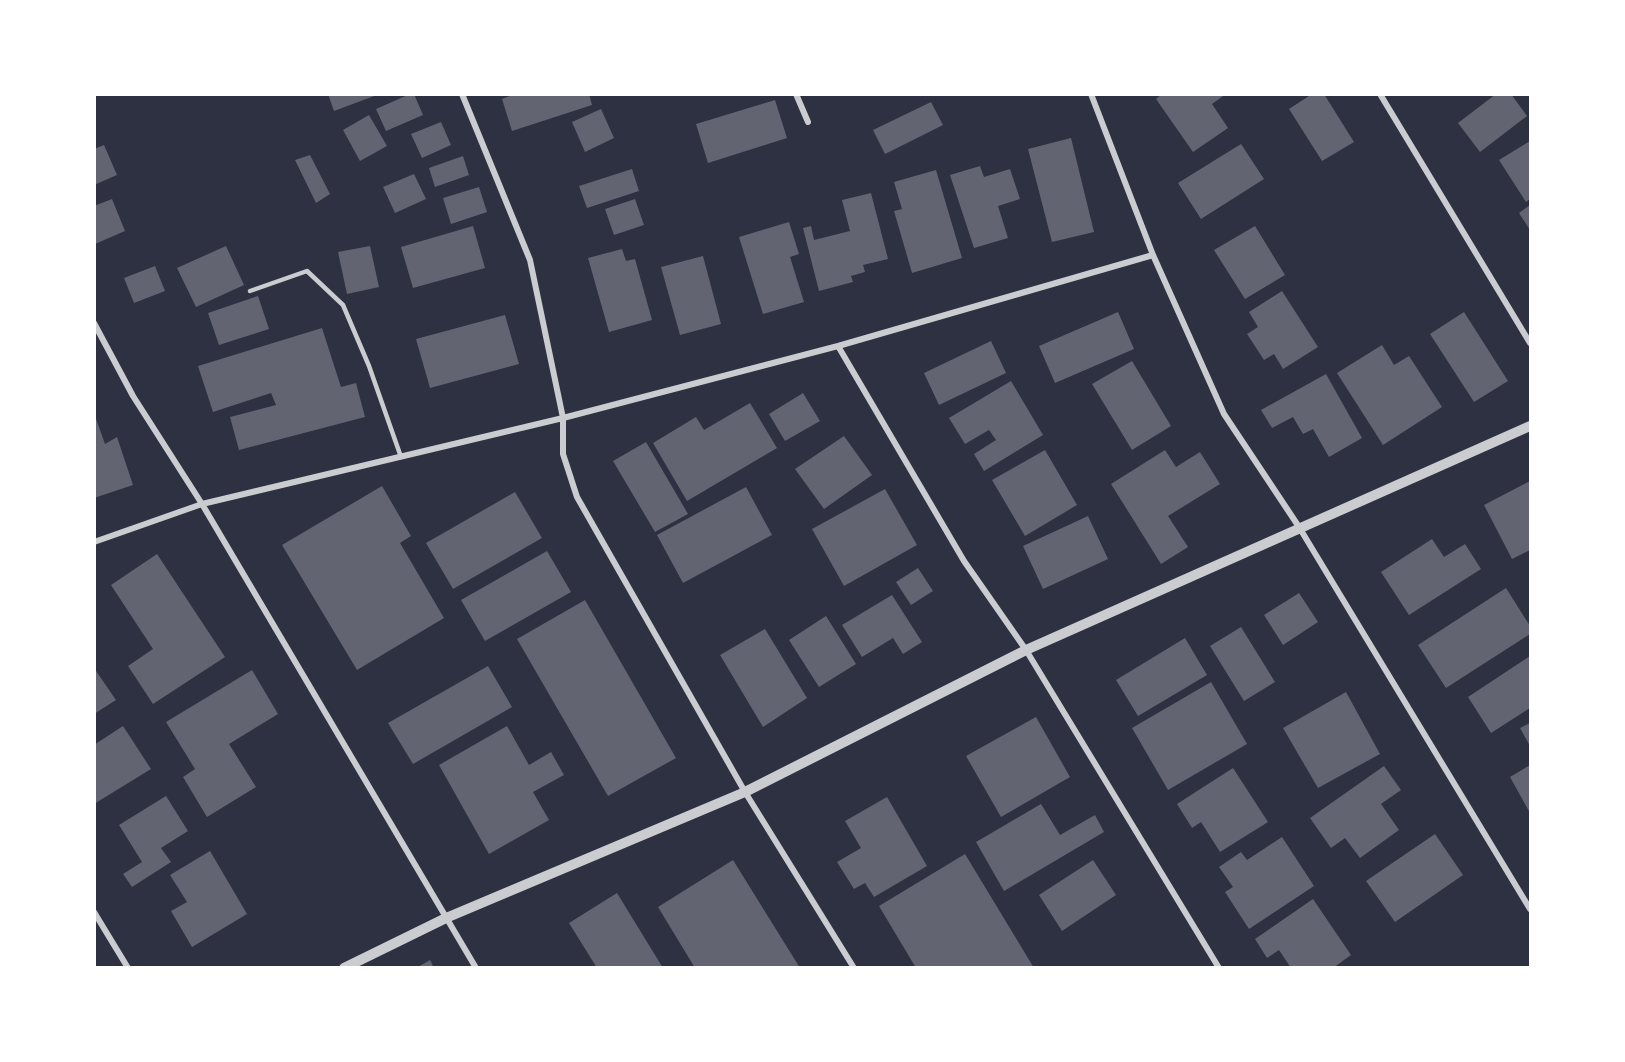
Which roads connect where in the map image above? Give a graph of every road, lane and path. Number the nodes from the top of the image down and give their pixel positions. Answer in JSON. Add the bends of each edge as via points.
{"nodes":[{"id":1,"x":462,"y":94,"type":"edge"},
{"id":2,"x":796,"y":94,"type":"edge"},
{"id":3,"x":1091,"y":94,"type":"edge"},
{"id":4,"x":1380,"y":94,"type":"edge"},
{"id":5,"x":808,"y":122,"type":"dead end"},
{"id":6,"x":1153,"y":255,"type":"junction"},
{"id":7,"x":250,"y":291,"type":"dead end"},
{"id":8,"x":94,"y":323,"type":"edge"},
{"id":9,"x":1530,"y":343,"type":"edge"},
{"id":10,"x":838,"y":346,"type":"junction"},
{"id":11,"x":563,"y":418,"type":"junction"},
{"id":12,"x":1530,"y":426,"type":"edge"},
{"id":13,"x":401,"y":457,"type":"junction"},
{"id":14,"x":202,"y":504,"type":"junction"},
{"id":15,"x":1299,"y":527,"type":"junction"},
{"id":16,"x":94,"y":542,"type":"edge"},
{"id":17,"x":1026,"y":650,"type":"junction"},
{"id":18,"x":745,"y":792,"type":"junction"},
{"id":19,"x":1530,"y":909,"type":"edge"},
{"id":20,"x":94,"y":912,"type":"edge"},
{"id":21,"x":446,"y":918,"type":"junction"},
{"id":22,"x":128,"y":968,"type":"edge"},
{"id":23,"x":344,"y":968,"type":"edge"},
{"id":24,"x":476,"y":968,"type":"edge"},
{"id":25,"x":854,"y":968,"type":"edge"},
{"id":26,"x":1219,"y":968,"type":"edge"}],
"edges":[{"from":1,"to":11,"type":"street","via":[[530,260]]},
{"from":2,"to":5,"type":"street"},
{"from":3,"to":6,"type":"street"},
{"from":4,"to":9,"type":"street"},
{"from":6,"to":10,"type":"street"},
{"from":6,"to":15,"type":"street","via":[[1224,414]]},
{"from":7,"to":13,"type":"lane","via":[[307,271],[343,304]]},
{"from":8,"to":14,"type":"street","via":[[133,396]]},
{"from":10,"to":11,"type":"street"},
{"from":10,"to":17,"type":"street","via":[[964,561]]},
{"from":11,"to":13,"type":"street"},
{"from":11,"to":18,"type":"street","via":[[563,454],[577,497]]},
{"from":12,"to":15,"type":"street"},
{"from":13,"to":14,"type":"street"},
{"from":14,"to":16,"type":"street"},
{"from":14,"to":21,"type":"street"},
{"from":15,"to":17,"type":"street"},
{"from":15,"to":19,"type":"street"},
{"from":17,"to":18,"type":"street"},
{"from":17,"to":26,"type":"street"},
{"from":18,"to":21,"type":"street"},
{"from":18,"to":25,"type":"street"},
{"from":20,"to":22,"type":"street"},
{"from":21,"to":23,"type":"street"},
{"from":21,"to":24,"type":"street"}]}
